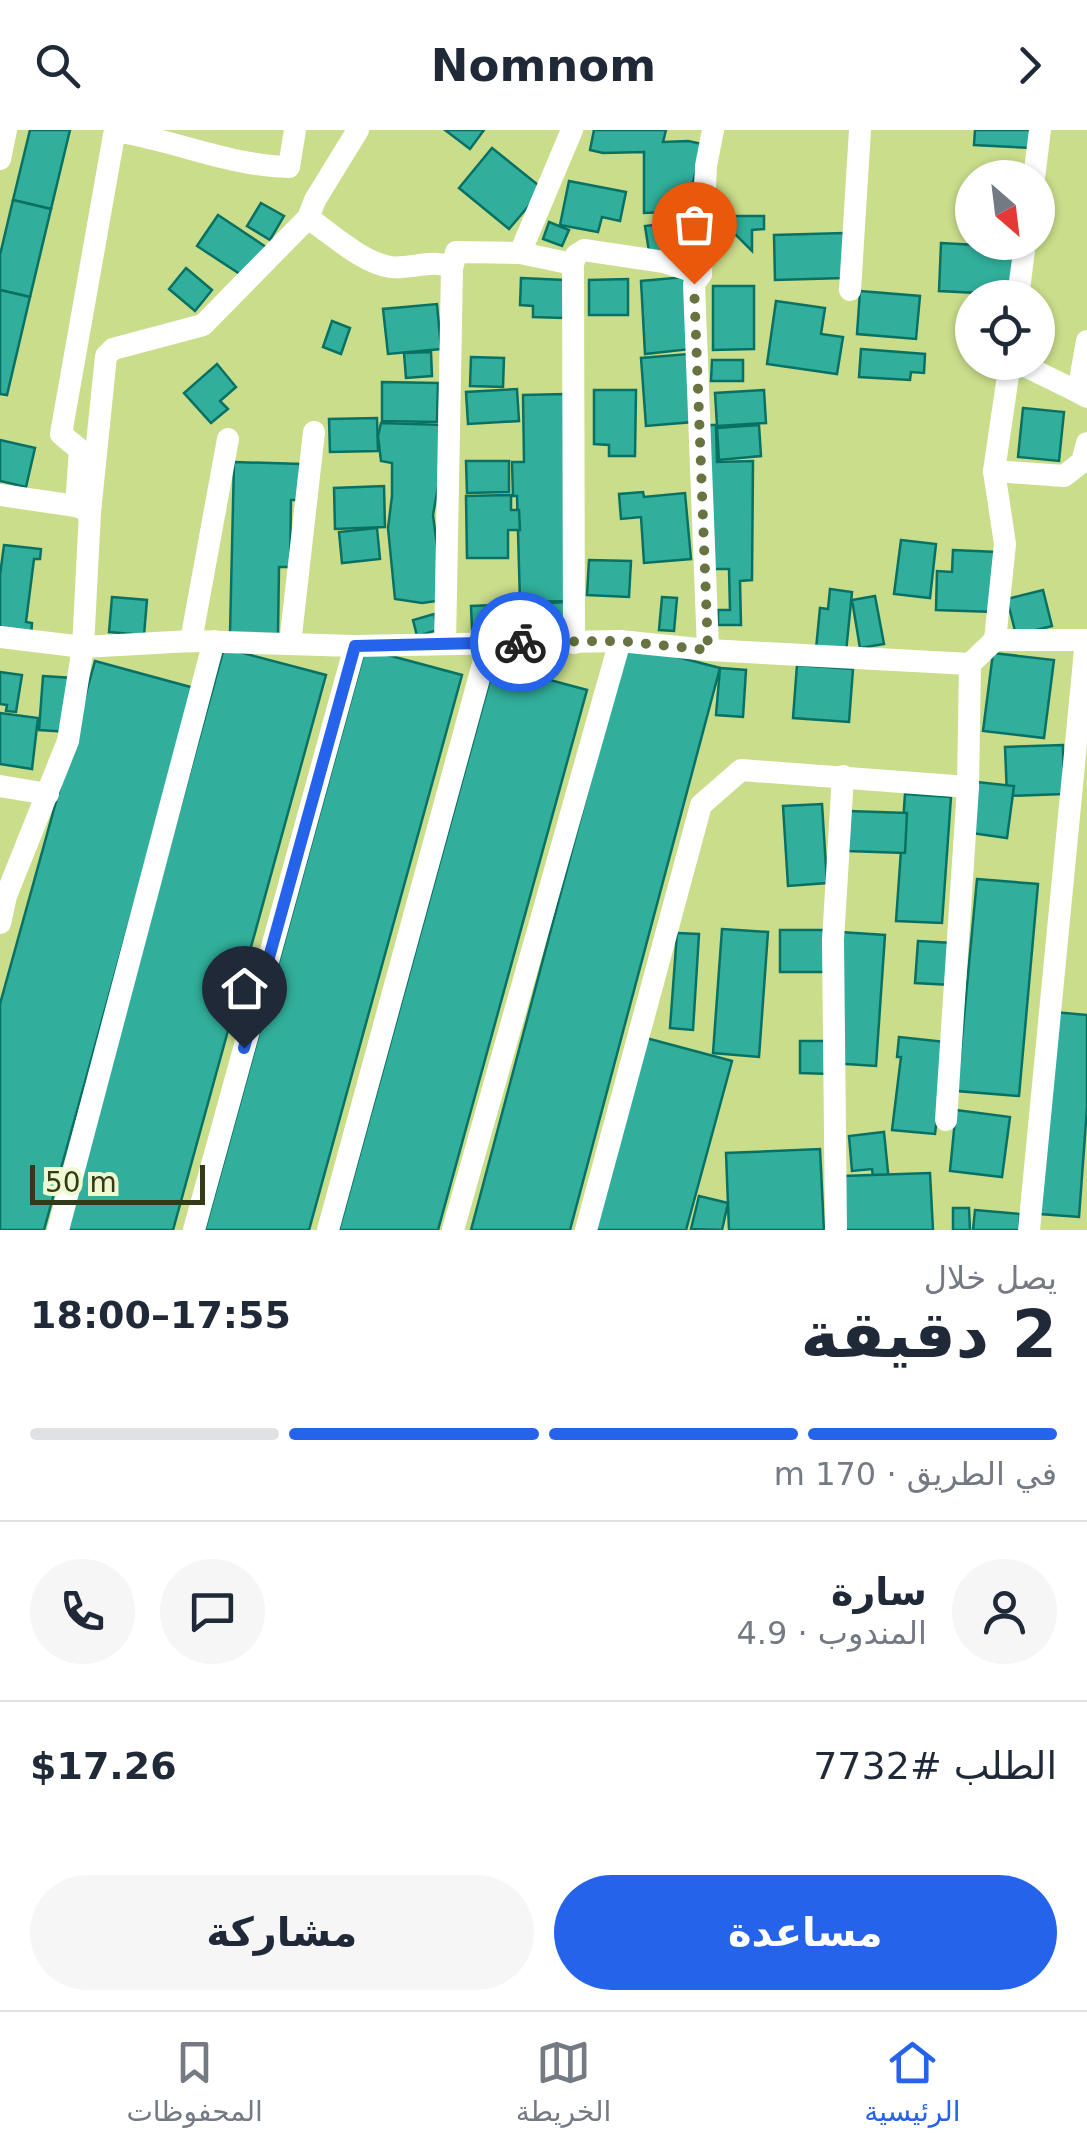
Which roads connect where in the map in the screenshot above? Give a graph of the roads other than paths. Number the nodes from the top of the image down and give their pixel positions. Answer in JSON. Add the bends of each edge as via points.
{"nodes":[{"id":1,"x":6,"y":130,"type":"edge"},
{"id":2,"x":296,"y":130,"type":"edge"},
{"id":3,"x":358,"y":130,"type":"edge"},
{"id":4,"x":572,"y":130,"type":"edge"},
{"id":5,"x":713,"y":130,"type":"edge"},
{"id":6,"x":860,"y":130,"type":"edge"},
{"id":7,"x":1040,"y":130,"type":"edge"},
{"id":8,"x":0,"y":159,"type":"edge"},
{"id":9,"x":1036,"y":160,"type":"edge"},
{"id":10,"x":308,"y":218,"type":"junction"},
{"id":11,"x":520,"y":252,"type":"junction"},
{"id":12,"x":572,"y":264,"type":"junction"},
{"id":13,"x":452,"y":269,"type":"junction"},
{"id":14,"x":702,"y":274,"type":"junction"},
{"id":15,"x":850,"y":290,"type":"dead end"},
{"id":16,"x":1087,"y":340,"type":"edge"},
{"id":17,"x":1011,"y":380,"type":"edge"},
{"id":18,"x":1053,"y":380,"type":"edge"},
{"id":19,"x":1083,"y":394,"type":"edge"},
{"id":20,"x":314,"y":432,"type":"dead end"},
{"id":21,"x":228,"y":439,"type":"dead end"},
{"id":22,"x":1087,"y":443,"type":"edge"},
{"id":23,"x":994,"y":471,"type":"junction"},
{"id":24,"x":0,"y":495,"type":"edge"},
{"id":25,"x":83,"y":509,"type":"junction"},
{"id":26,"x":0,"y":637,"type":"edge"},
{"id":27,"x":995,"y":640,"type":"junction"},
{"id":28,"x":1086,"y":640,"type":"edge"},
{"id":29,"x":203,"y":641,"type":"junction"},
{"id":30,"x":620,"y":641,"type":"junction"},
{"id":31,"x":490,"y":642,"type":"junction"},
{"id":32,"x":574,"y":643,"type":"junction"},
{"id":33,"x":290,"y":644,"type":"junction"},
{"id":34,"x":445,"y":644,"type":"junction"},
{"id":35,"x":355,"y":646,"type":"junction"},
{"id":36,"x":83,"y":647,"type":"junction"},
{"id":37,"x":708,"y":650,"type":"junction"},
{"id":38,"x":970,"y":664,"type":"junction"},
{"id":39,"x":843,"y":776,"type":"junction"},
{"id":40,"x":0,"y":786,"type":"edge"},
{"id":41,"x":968,"y":787,"type":"junction"},
{"id":42,"x":48,"y":794,"type":"junction"},
{"id":43,"x":3,"y":896,"type":"edge"},
{"id":44,"x":0,"y":923,"type":"edge"},
{"id":45,"x":946,"y":1120,"type":"dead end"},
{"id":46,"x":58,"y":1230,"type":"edge"},
{"id":47,"x":194,"y":1230,"type":"edge"},
{"id":48,"x":328,"y":1230,"type":"edge"},
{"id":49,"x":453,"y":1230,"type":"edge"},
{"id":50,"x":586,"y":1230,"type":"edge"},
{"id":51,"x":836,"y":1230,"type":"edge"},
{"id":52,"x":1029,"y":1230,"type":"edge"}],
"edges":[{"from":1,"to":8,"type":"street"},
{"from":2,"to":25,"type":"street","via":[[289,167],[114,135],[61,434],[80,450]]},
{"from":3,"to":10,"type":"street"},
{"from":4,"to":11,"type":"street"},
{"from":5,"to":14,"type":"street"},
{"from":6,"to":15,"type":"street"},
{"from":7,"to":9,"type":"street"},
{"from":10,"to":13,"type":"street","via":[[374,262]]},
{"from":10,"to":25,"type":"street","via":[[203,325],[113,348],[106,356]]},
{"from":11,"to":12,"type":"street"},
{"from":11,"to":13,"type":"street","via":[[456,252]]},
{"from":12,"to":14,"type":"street","via":[[584,250]]},
{"from":12,"to":32,"type":"street"},
{"from":13,"to":34,"type":"street"},
{"from":14,"to":37,"type":"street","via":[[694,284]]},
{"from":16,"to":19,"type":"street"},
{"from":17,"to":23,"type":"street"},
{"from":18,"to":19,"type":"street"},
{"from":20,"to":33,"type":"street"},
{"from":21,"to":29,"type":"street"},
{"from":22,"to":23,"type":"street","via":[[1082,462],[1064,476]]},
{"from":23,"to":27,"type":"street","via":[[1004,544]]},
{"from":24,"to":25,"type":"street"},
{"from":25,"to":36,"type":"street"},
{"from":26,"to":36,"type":"street"},
{"from":27,"to":28,"type":"street"},
{"from":27,"to":38,"type":"street"},
{"from":28,"to":52,"type":"street"},
{"from":29,"to":33,"type":"street"},
{"from":29,"to":36,"type":"street"},
{"from":29,"to":46,"type":"street"},
{"from":30,"to":32,"type":"street"},
{"from":30,"to":37,"type":"street"},
{"from":30,"to":49,"type":"street"},
{"from":31,"to":32,"type":"street"},
{"from":31,"to":34,"type":"street"},
{"from":31,"to":48,"type":"street"},
{"from":33,"to":35,"type":"street"},
{"from":34,"to":35,"type":"street"},
{"from":35,"to":47,"type":"street"},
{"from":36,"to":42,"type":"street","via":[[68,741]]},
{"from":37,"to":38,"type":"street"},
{"from":38,"to":41,"type":"street"},
{"from":39,"to":41,"type":"street"},
{"from":39,"to":50,"type":"street","via":[[741,770],[701,805]]},
{"from":39,"to":51,"type":"street","via":[[834,940]]},
{"from":40,"to":42,"type":"street"},
{"from":41,"to":45,"type":"street"},
{"from":42,"to":43,"type":"street"},
{"from":43,"to":44,"type":"street"}]}
